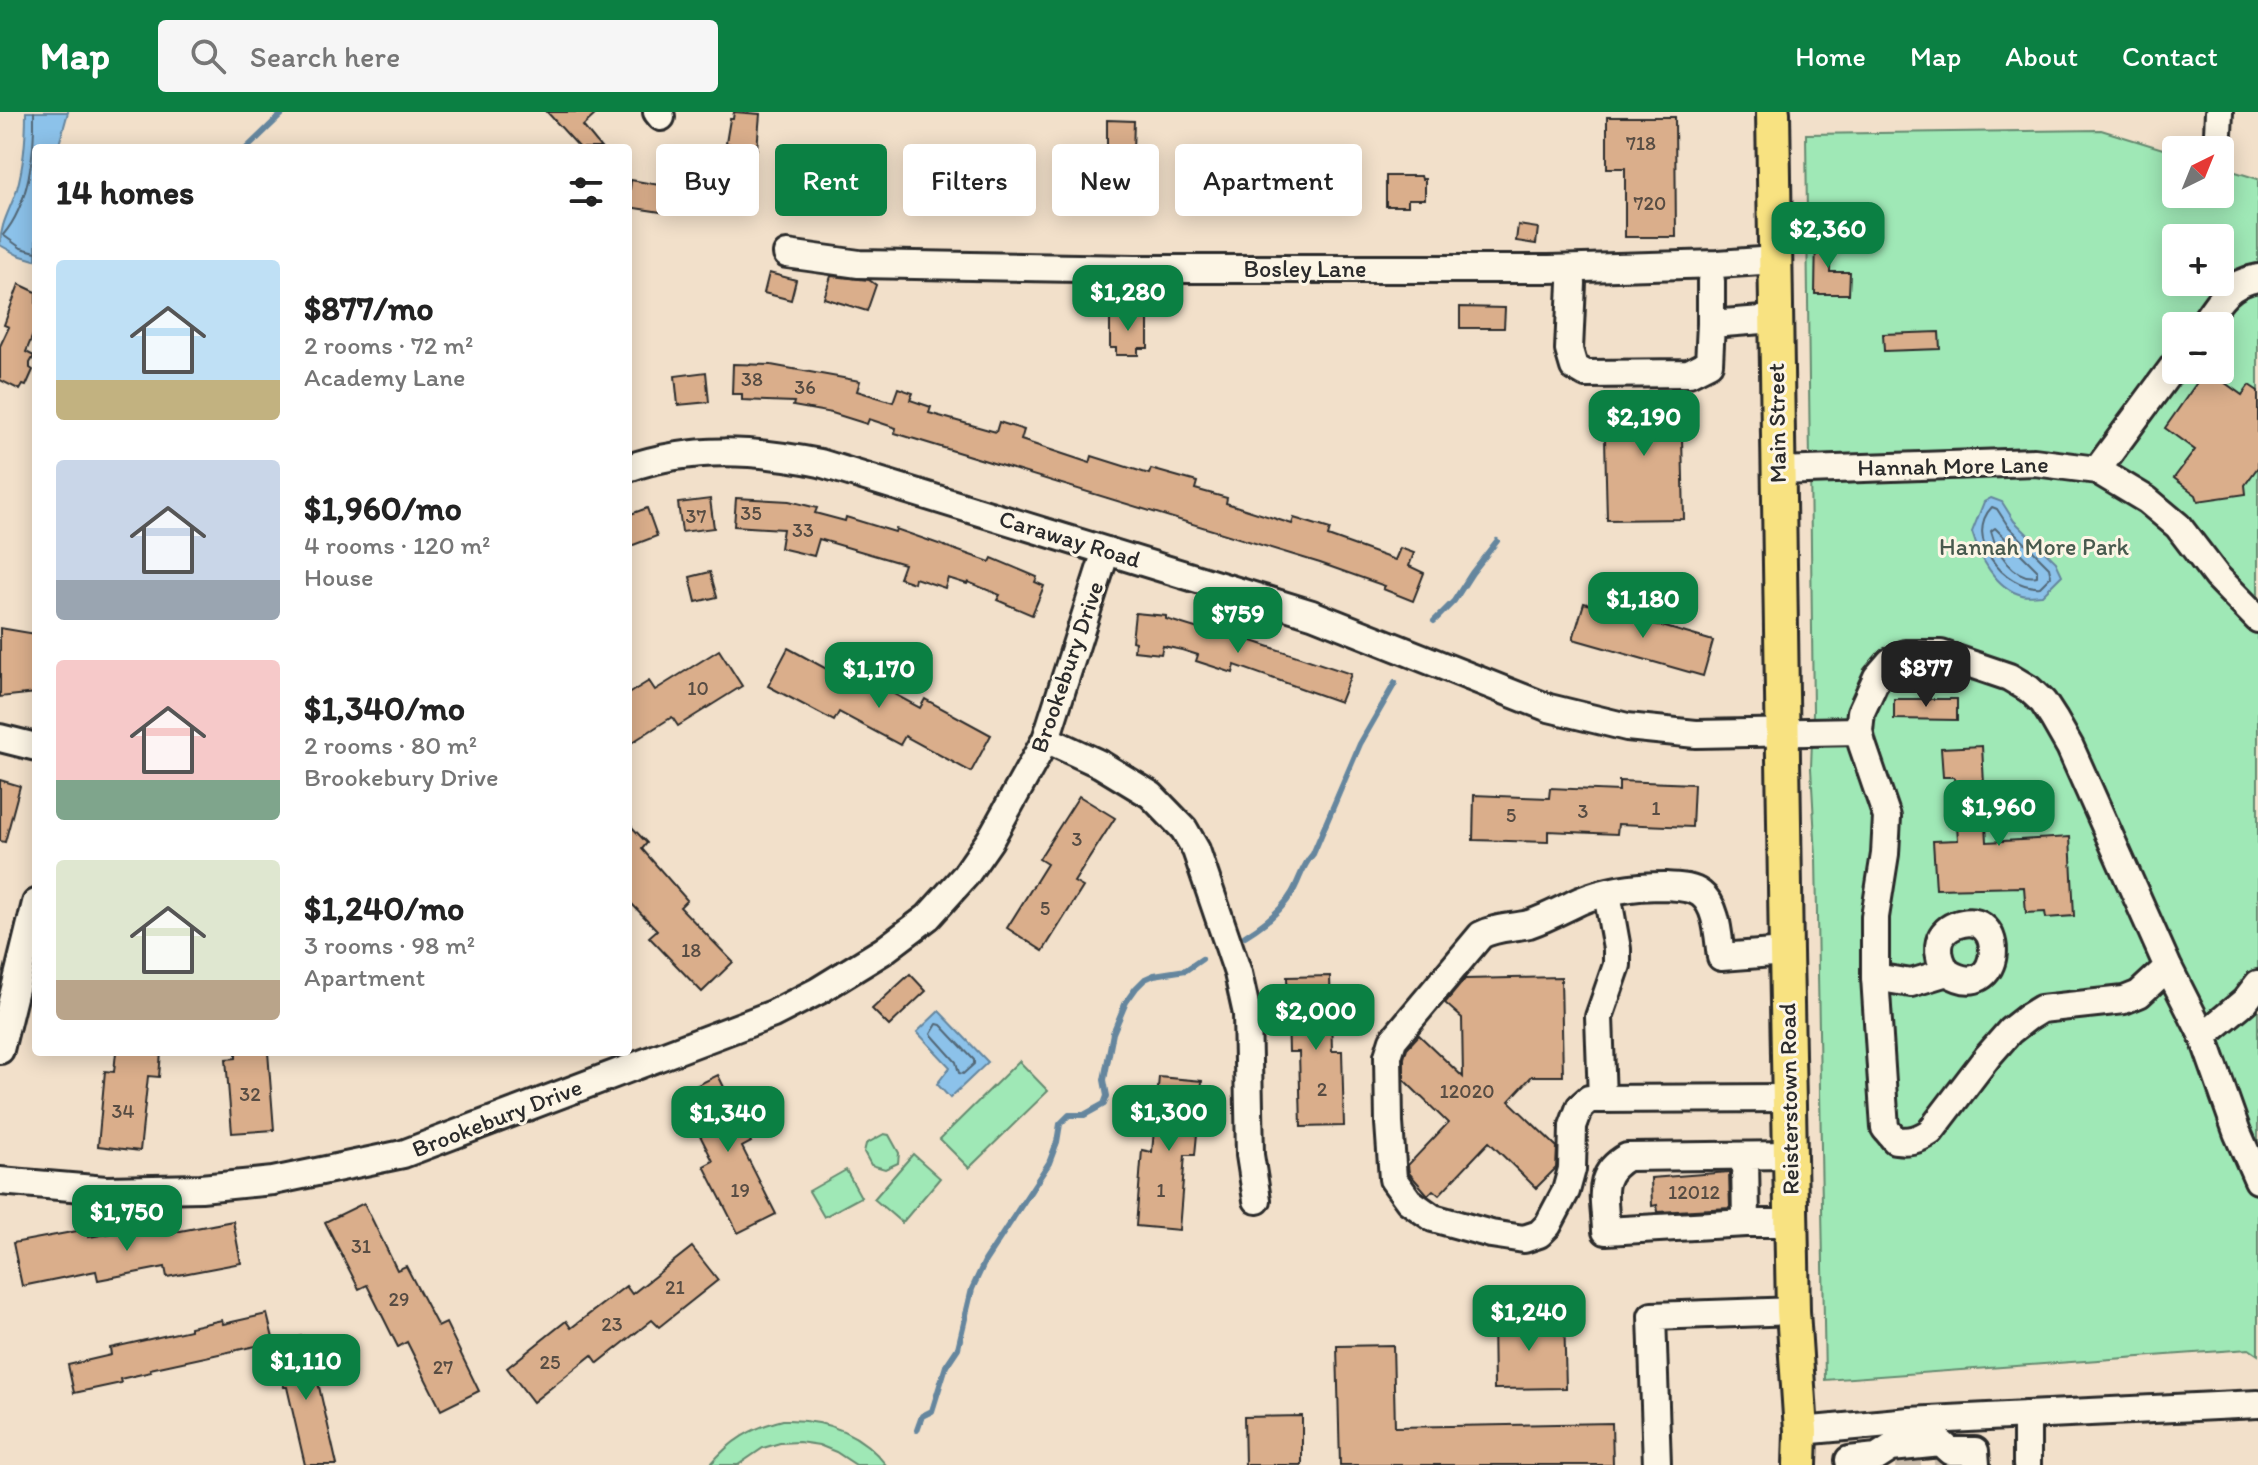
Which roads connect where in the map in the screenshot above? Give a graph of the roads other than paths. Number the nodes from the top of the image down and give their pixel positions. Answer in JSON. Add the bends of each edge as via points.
{"nodes":[{"id":1,"x":1773,"y":112,"type":"edge"},
{"id":2,"x":787,"y":254,"type":"dead end"},
{"id":3,"x":1775,"y":260,"type":"junction"},
{"id":4,"x":2258,"y":278,"type":"edge"},
{"id":5,"x":1711,"y":281,"type":"dead end"},
{"id":6,"x":1572,"y":283,"type":"dead end"},
{"id":7,"x":2211,"y":312,"type":"edge"},
{"id":8,"x":1775,"y":319,"type":"junction"},
{"id":9,"x":1711,"y":324,"type":"junction"},
{"id":10,"x":2162,"y":382,"type":"edge"},
{"id":11,"x":632,"y":467,"type":"edge"},
{"id":12,"x":2097,"y":470,"type":"junction"},
{"id":13,"x":1779,"y":471,"type":"junction"},
{"id":14,"x":1106,"y":551,"type":"junction"},
{"id":15,"x":2258,"y":619,"type":"edge"},
{"id":16,"x":1859,"y":731,"type":"junction"},
{"id":17,"x":1782,"y":733,"type":"junction"},
{"id":18,"x":0,"y":738,"type":"edge"},
{"id":19,"x":1046,"y":739,"type":"junction"},
{"id":20,"x":32,"y":746,"type":"edge"},
{"id":21,"x":1607,"y":893,"type":"junction"},
{"id":22,"x":32,"y":919,"type":"edge"},
{"id":23,"x":1786,"y":952,"type":"junction"},
{"id":24,"x":2168,"y":967,"type":"junction"},
{"id":25,"x":1947,"y":972,"type":"dead end"},
{"id":26,"x":1875,"y":977,"type":"junction"},
{"id":27,"x":2258,"y":984,"type":"edge"},
{"id":28,"x":2203,"y":1036,"type":"junction"},
{"id":29,"x":0,"y":1050,"type":"edge"},
{"id":30,"x":1790,"y":1098,"type":"junction"},
{"id":31,"x":1602,"y":1099,"type":"junction"},
{"id":32,"x":1791,"y":1155,"type":"junction"},
{"id":33,"x":1745,"y":1157,"type":"junction"},
{"id":34,"x":2258,"y":1180,"type":"edge"},
{"id":35,"x":0,"y":1181,"type":"edge"},
{"id":36,"x":1257,"y":1200,"type":"dead end"},
{"id":37,"x":1746,"y":1223,"type":"junction"},
{"id":38,"x":1792,"y":1223,"type":"junction"},
{"id":39,"x":1793,"y":1311,"type":"junction"},
{"id":40,"x":2258,"y":1404,"type":"edge"},
{"id":41,"x":2027,"y":1415,"type":"junction"},
{"id":42,"x":1801,"y":1431,"type":"junction"},
{"id":43,"x":1886,"y":1461,"type":"edge"},
{"id":44,"x":1657,"y":1465,"type":"edge"},
{"id":45,"x":1800,"y":1465,"type":"edge"},
{"id":46,"x":1850,"y":1465,"type":"edge"},
{"id":47,"x":1976,"y":1465,"type":"edge"},
{"id":48,"x":2027,"y":1465,"type":"edge"}],
"edges":[{"from":1,"to":3,"type":"main road","name":"Main Street"},
{"from":2,"to":3,"type":"street","name":"Bosley Lane","via":[[859,264],[1135,269],[1549,269]]},
{"from":3,"to":8,"type":"main road","name":"Main Street"},
{"from":4,"to":7,"type":"street","via":[[2231,287]]},
{"from":5,"to":9,"type":"street"},
{"from":6,"to":9,"type":"street","via":[[1569,350],[1574,367],[1586,374],[1689,373],[1709,363]]},
{"from":8,"to":9,"type":"street"},
{"from":8,"to":13,"type":"main road","name":"Main Street"},
{"from":10,"to":12,"type":"street"},
{"from":11,"to":14,"type":"street","name":"Caraway Road","via":[[705,452],[777,454],[833,466]]},
{"from":12,"to":13,"type":"street","name":"Hannah More Lane","via":[[2034,462]]},
{"from":12,"to":15,"type":"street","name":"Hannah More Lane","via":[[2178,526]]},
{"from":13,"to":17,"type":"main road","name":"Main Street"},
{"from":14,"to":17,"type":"street","name":"Caraway Road","via":[[1312,614],[1549,708],[1657,731]]},
{"from":14,"to":19,"type":"street","name":"Brookebury Drive"},
{"from":16,"to":17,"type":"street","name":"Caraway Road"},
{"from":16,"to":24,"type":"street","via":[[1861,712],[1877,677],[1905,654],[1941,654],[2029,689],[2070,747]]},
{"from":16,"to":26,"type":"street","via":[[1887,817],[1875,917]]},
{"from":17,"to":23,"type":"main road","name":"Reisterstown Road"},
{"from":18,"to":20,"type":"street"},
{"from":19,"to":35,"type":"street","name":"Brookebury Drive","via":[[990,840],[953,893],[883,951],[773,1014],[403,1154],[363,1163],[273,1181],[201,1188],[106,1190]]},
{"from":19,"to":36,"type":"street","via":[[1151,795],[1184,829],[1196,850],[1247,1014],[1250,1155]]},
{"from":21,"to":23,"type":"street","via":[[1643,886],[1690,888],[1709,904],[1721,957]]},
{"from":21,"to":31,"type":"street","via":[[1617,965],[1599,1017]]},
{"from":21,"to":31,"type":"street","via":[[1527,924],[1481,935],[1393,1040],[1388,1056],[1393,1179],[1409,1201],[1433,1218],[1524,1239],[1539,1234],[1566,1191],[1576,1115],[1589,1099]]},
{"from":22,"to":29,"type":"street"},
{"from":23,"to":30,"type":"main road","name":"Reisterstown Road"},
{"from":24,"to":26,"type":"street","via":[[2139,994],[2124,1000],[2041,1009],[2028,1017],[1999,1043],[1930,1132],[1908,1142],[1895,1140],[1885,1128]]},
{"from":24,"to":28,"type":"street"},
{"from":25,"to":26,"type":"street","via":[[1911,983]]},
{"from":27,"to":28,"type":"street"},
{"from":28,"to":34,"type":"street"},
{"from":30,"to":31,"type":"street"},
{"from":30,"to":32,"type":"main road","name":"Reisterstown Road"},
{"from":32,"to":33,"type":"street"},
{"from":32,"to":38,"type":"main road","name":"Reisterstown Road"},
{"from":33,"to":37,"type":"street"},
{"from":33,"to":37,"type":"street","via":[[1627,1157],[1608,1170],[1605,1179],[1606,1231]]},
{"from":37,"to":38,"type":"street"},
{"from":38,"to":39,"type":"main road","name":"Reisterstown Road"},
{"from":39,"to":42,"type":"main road","name":"Reisterstown Road"},
{"from":39,"to":44,"type":"street","via":[[1652,1316]]},
{"from":40,"to":41,"type":"street"},
{"from":41,"to":42,"type":"street"},
{"from":41,"to":48,"type":"street"},
{"from":42,"to":45,"type":"main road","name":"Reisterstown Road"},
{"from":43,"to":46,"type":"street","via":[[1849,1460]]},
{"from":43,"to":47,"type":"street","via":[[1891,1448],[1941,1443],[1945,1456],[1975,1451]]}]}
